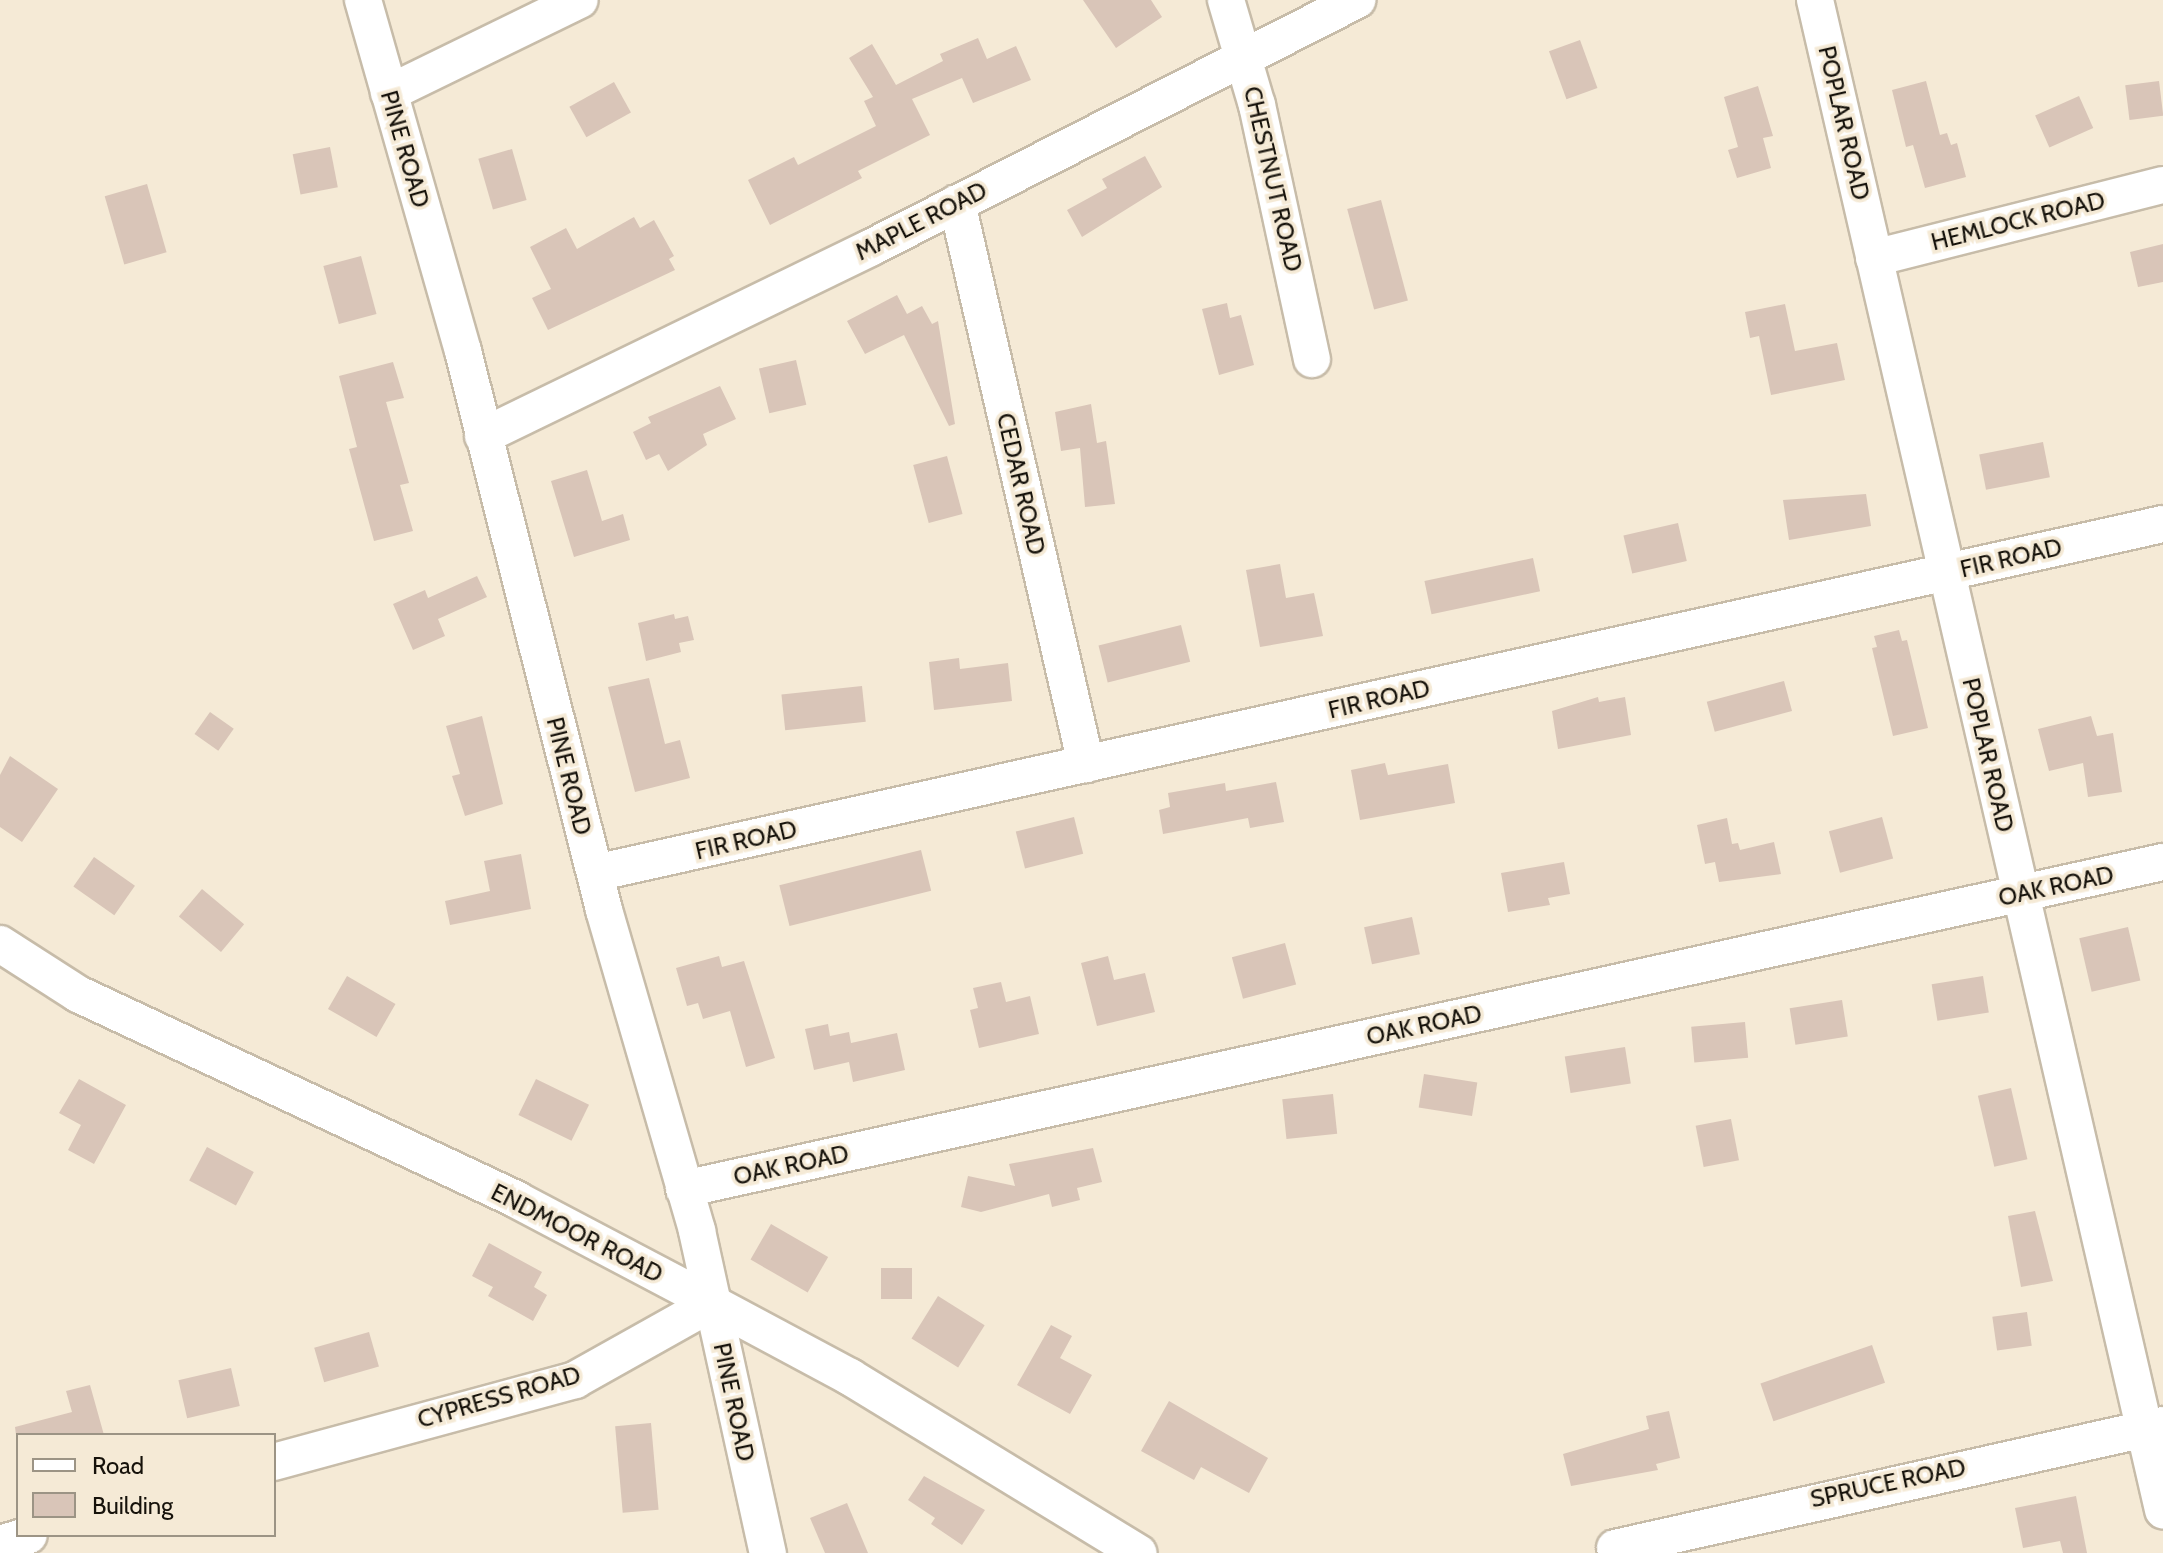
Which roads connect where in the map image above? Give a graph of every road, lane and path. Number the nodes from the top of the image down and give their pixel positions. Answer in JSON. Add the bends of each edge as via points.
{"nodes":[{"id":1,"x":363,"y":0,"type":"edge"},
{"id":2,"x":580,"y":0,"type":"edge"},
{"id":3,"x":1226,"y":0,"type":"edge"},
{"id":4,"x":1357,"y":0,"type":"edge"},
{"id":5,"x":1815,"y":0,"type":"edge"},
{"id":6,"x":1244,"y":58,"type":"junction"},
{"id":7,"x":389,"y":93,"type":"junction"},
{"id":8,"x":2163,"y":185,"type":"edge"},
{"id":9,"x":957,"y":203,"type":"junction"},
{"id":10,"x":1874,"y":258,"type":"junction"},
{"id":11,"x":1312,"y":359,"type":"dead end"},
{"id":12,"x":483,"y":436,"type":"junction"},
{"id":13,"x":2163,"y":524,"type":"edge"},
{"id":14,"x":1946,"y":573,"type":"junction"},
{"id":15,"x":1086,"y":764,"type":"junction"},
{"id":16,"x":2163,"y":862,"type":"edge"},
{"id":17,"x":595,"y":873,"type":"junction"},
{"id":18,"x":2020,"y":894,"type":"junction"},
{"id":19,"x":0,"y":944,"type":"edge"},
{"id":20,"x":684,"y":1189,"type":"junction"},
{"id":21,"x":712,"y":1303,"type":"junction"},
{"id":22,"x":2153,"y":1427,"type":"edge"},
{"id":23,"x":276,"y":1461,"type":"edge"},
{"id":24,"x":2163,"y":1510,"type":"edge"},
{"id":25,"x":23,"y":1537,"type":"edge"},
{"id":26,"x":0,"y":1544,"type":"edge"},
{"id":27,"x":1615,"y":1548,"type":"dead end"},
{"id":28,"x":768,"y":1553,"type":"edge"},
{"id":29,"x":1138,"y":1553,"type":"edge"}],
"edges":[{"from":1,"to":7,"type":"street","name":"PINE ROAD"},
{"from":2,"to":7,"type":"street"},
{"from":3,"to":6,"type":"street","name":"CHESTNUT ROAD"},
{"from":4,"to":6,"type":"street","name":"MAPLE ROAD"},
{"from":5,"to":10,"type":"street","name":"POPLAR ROAD"},
{"from":6,"to":9,"type":"street","name":"MAPLE ROAD"},
{"from":6,"to":11,"type":"street","name":"CHESTNUT ROAD"},
{"from":7,"to":12,"type":"street","name":"PINE ROAD"},
{"from":8,"to":10,"type":"street","name":"HEMLOCK ROAD"},
{"from":9,"to":12,"type":"street","name":"MAPLE ROAD"},
{"from":9,"to":15,"type":"street","name":"CEDAR ROAD"},
{"from":10,"to":14,"type":"street","name":"POPLAR ROAD"},
{"from":12,"to":17,"type":"street","name":"PINE ROAD"},
{"from":13,"to":14,"type":"street","name":"FIR ROAD"},
{"from":14,"to":15,"type":"street","name":"FIR ROAD"},
{"from":14,"to":18,"type":"street","name":"POPLAR ROAD"},
{"from":15,"to":17,"type":"street","name":"FIR ROAD"},
{"from":16,"to":18,"type":"street","name":"OAK ROAD"},
{"from":17,"to":20,"type":"street","name":"PINE ROAD"},
{"from":18,"to":20,"type":"street","name":"OAK ROAD"},
{"from":18,"to":22,"type":"street","name":"POPLAR ROAD"},
{"from":19,"to":21,"type":"street","name":"ENDMOOR ROAD","via":[[78,994],[517,1200]]},
{"from":20,"to":21,"type":"street","name":"PINE ROAD"},
{"from":21,"to":23,"type":"street","name":"CYPRESS ROAD","via":[[575,1380]]},
{"from":21,"to":28,"type":"street","name":"PINE ROAD"},
{"from":21,"to":29,"type":"street","name":"ENDMOOR ROAD","via":[[874,1392]]},
{"from":22,"to":24,"type":"street","name":"POPLAR ROAD"},
{"from":22,"to":27,"type":"street","name":"SPRUCE ROAD"},
{"from":25,"to":26,"type":"street"}]}
